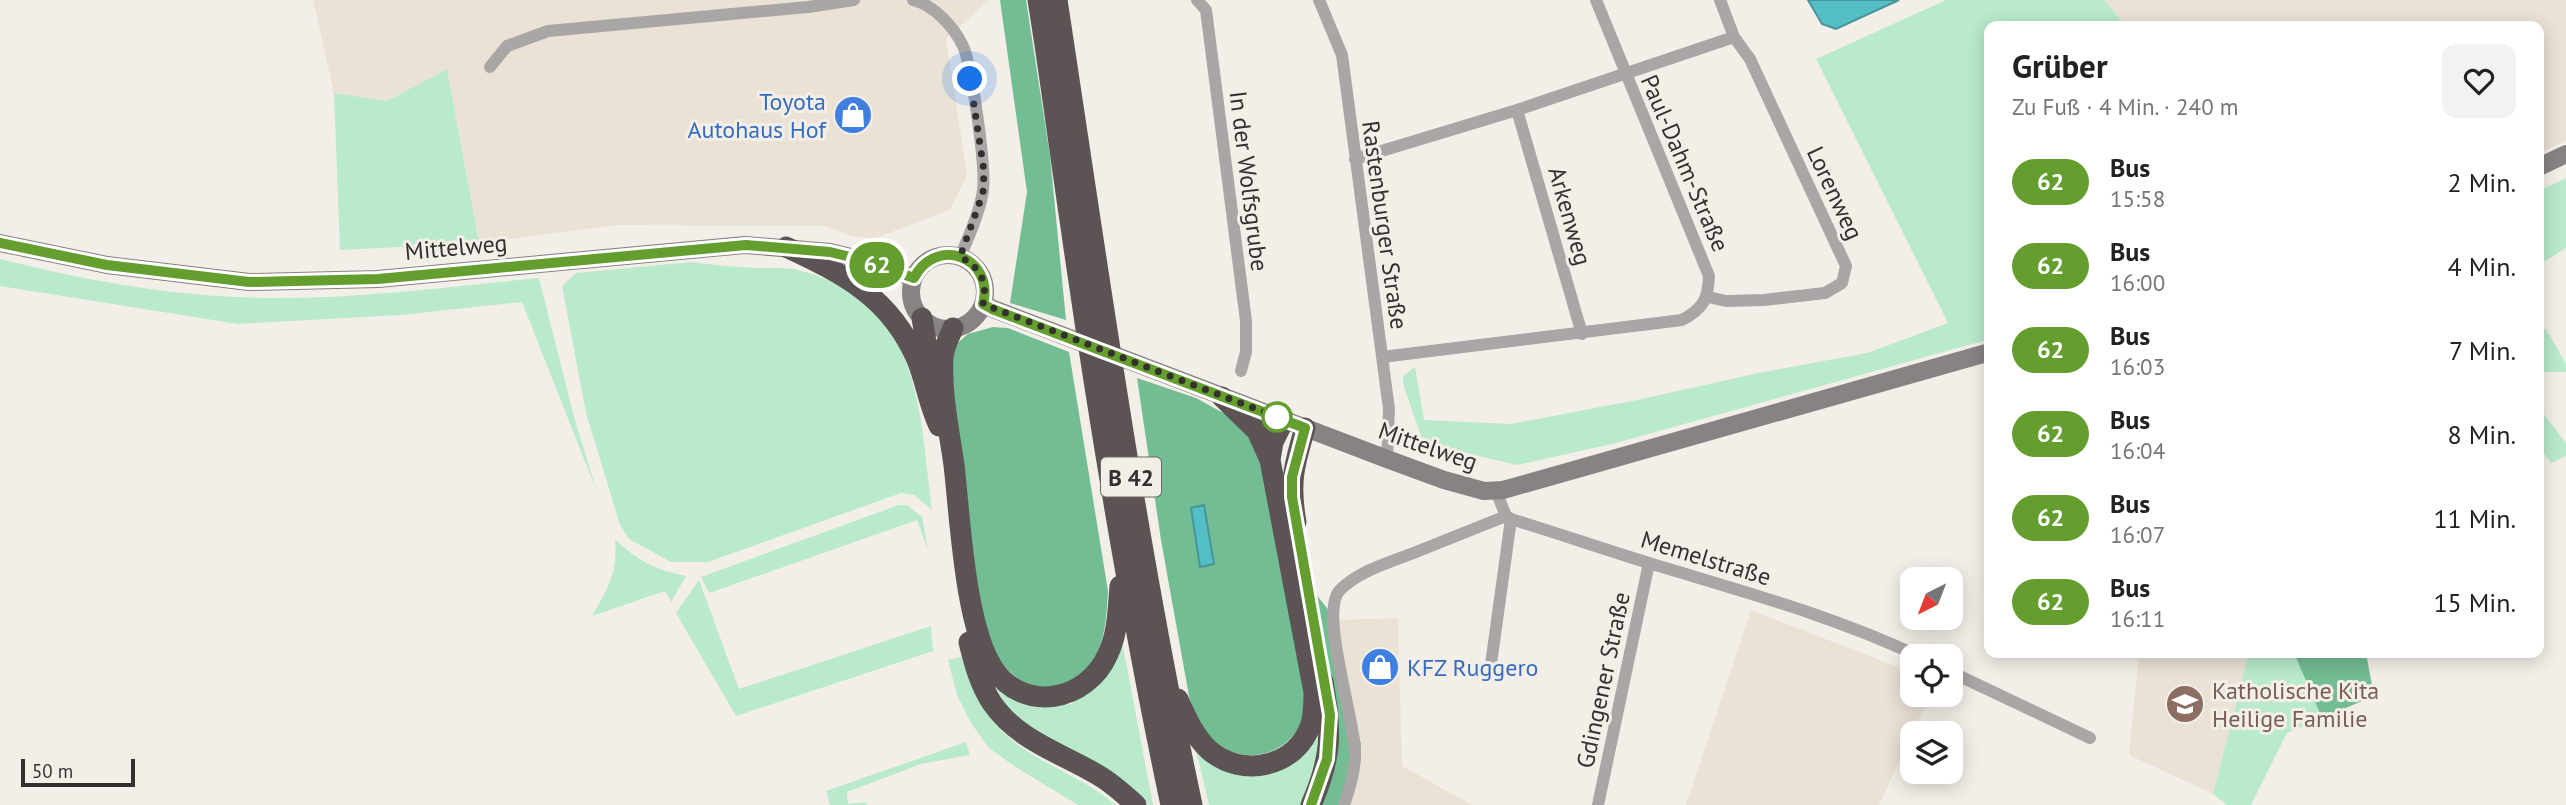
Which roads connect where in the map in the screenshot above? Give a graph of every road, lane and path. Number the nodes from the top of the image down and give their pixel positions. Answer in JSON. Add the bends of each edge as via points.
{"nodes":[{"id":1,"x":854,"y":0,"type":"edge"},
{"id":2,"x":913,"y":0,"type":"edge"},
{"id":3,"x":1038,"y":0,"type":"edge"},
{"id":4,"x":1057,"y":0,"type":"edge"},
{"id":5,"x":1197,"y":0,"type":"edge"},
{"id":6,"x":1217,"y":0,"type":"edge"},
{"id":7,"x":1319,"y":0,"type":"edge"},
{"id":8,"x":1596,"y":0,"type":"edge"},
{"id":9,"x":1720,"y":0,"type":"edge"},
{"id":10,"x":807,"y":3,"type":"edge"},
{"id":11,"x":1206,"y":10,"type":"junction"},
{"id":12,"x":1734,"y":37,"type":"junction"},
{"id":13,"x":490,"y":67,"type":"dead end"},
{"id":14,"x":1626,"y":73,"type":"junction"},
{"id":15,"x":1517,"y":110,"type":"junction"},
{"id":16,"x":2566,"y":154,"type":"edge"},
{"id":17,"x":1355,"y":159,"type":"junction"},
{"id":18,"x":2544,"y":165,"type":"edge"},
{"id":19,"x":0,"y":243,"type":"edge"},
{"id":20,"x":786,"y":247,"type":"junction"},
{"id":21,"x":960,"y":257,"type":"junction"},
{"id":22,"x":914,"y":278,"type":"junction"},
{"id":23,"x":1708,"y":297,"type":"junction"},
{"id":24,"x":983,"y":304,"type":"junction"},
{"id":25,"x":922,"y":318,"type":"junction"},
{"id":26,"x":953,"y":328,"type":"junction"},
{"id":27,"x":1582,"y":334,"type":"junction"},
{"id":28,"x":1984,"y":354,"type":"edge"},
{"id":29,"x":1382,"y":357,"type":"junction"},
{"id":30,"x":1241,"y":371,"type":"dead end"},
{"id":31,"x":1222,"y":397,"type":"junction"},
{"id":32,"x":1284,"y":420,"type":"junction"},
{"id":33,"x":939,"y":426,"type":"junction"},
{"id":34,"x":1305,"y":428,"type":"junction"},
{"id":35,"x":1387,"y":459,"type":"junction"},
{"id":36,"x":1270,"y":460,"type":"junction"},
{"id":37,"x":1496,"y":491,"type":"junction"},
{"id":38,"x":1509,"y":518,"type":"junction"},
{"id":39,"x":1123,"y":556,"type":"junction"},
{"id":40,"x":1649,"y":563,"type":"junction"},
{"id":41,"x":1900,"y":648,"type":"edge"},
{"id":42,"x":1162,"y":660,"type":"junction"},
{"id":43,"x":1491,"y":664,"type":"dead end"},
{"id":44,"x":1963,"y":678,"type":"edge"},
{"id":45,"x":2090,"y":738,"type":"dead end"},
{"id":46,"x":1136,"y":805,"type":"edge"},
{"id":47,"x":1171,"y":805,"type":"edge"},
{"id":48,"x":1192,"y":805,"type":"edge"},
{"id":49,"x":1311,"y":805,"type":"edge"},
{"id":50,"x":1343,"y":805,"type":"edge"},
{"id":51,"x":1598,"y":805,"type":"edge"}],
"edges":[{"from":1,"to":10,"type":"street"},
{"from":2,"to":21,"type":"street","via":[[944,18],[963,47],[970,79],[983,193]]},
{"from":3,"to":39,"type":"highway","number":"B 42"},
{"from":4,"to":42,"type":"highway","number":"B 42"},
{"from":5,"to":11,"type":"street"},
{"from":6,"to":11,"type":"street"},
{"from":7,"to":17,"type":"street","name":"Rastenburger Straße","via":[[1342,55]]},
{"from":8,"to":14,"type":"street"},
{"from":9,"to":12,"type":"street","name":"Lorenweg"},
{"from":10,"to":13,"type":"street","via":[[548,31],[507,46]]},
{"from":11,"to":30,"type":"street","name":"In der Wolfsgrube","via":[[1246,321]]},
{"from":12,"to":14,"type":"street"},
{"from":12,"to":23,"type":"street","name":"Lorenweg","via":[[1750,59],[1846,266],[1842,283],[1825,293],[1726,302]]},
{"from":14,"to":15,"type":"street","name":"Paul-Dahm-Straße"},
{"from":14,"to":23,"type":"street","name":"Paul-Dahm-Straße","via":[[1709,275]]},
{"from":15,"to":17,"type":"street","name":"Paul-Dahm-Straße"},
{"from":15,"to":27,"type":"street","name":"Arkenweg"},
{"from":16,"to":18,"type":"main road"},
{"from":17,"to":29,"type":"street","name":"Rastenburger Straße"},
{"from":19,"to":20,"type":"main road","name":"Mittelweg","via":[[107,265],[249,282],[378,279],[626,254],[746,245]]},
{"from":20,"to":22,"type":"main road","name":"Mittelweg","via":[[830,252]]},
{"from":20,"to":33,"type":"highway","via":[[856,284],[886,309],[913,351]]},
{"from":21,"to":22,"type":"main road","via":[[936,256],[922,265]]},
{"from":21,"to":24,"type":"main road","via":[[982,276]]},
{"from":22,"to":25,"type":"main road","via":[[912,299]]},
{"from":23,"to":27,"type":"street","via":[[1682,320]]},
{"from":24,"to":26,"type":"main road","via":[[971,321]]},
{"from":24,"to":31,"type":"main road","name":"Mittelweg"},
{"from":25,"to":26,"type":"main road","via":[[937,327]]},
{"from":25,"to":33,"type":"highway"},
{"from":26,"to":39,"type":"highway","via":[[943,367],[970,596],[986,657],[1004,681],[1028,695],[1052,698],[1075,691],[1094,676],[1113,641]]},
{"from":27,"to":29,"type":"street"},
{"from":28,"to":37,"type":"main road","name":"Mittelweg"},
{"from":29,"to":35,"type":"street","name":"Rastenburger Straße","via":[[1389,410]]},
{"from":31,"to":32,"type":"main road","name":"Mittelweg"},
{"from":31,"to":36,"type":"highway","via":[[1256,431]]},
{"from":32,"to":34,"type":"main road","name":"Mittelweg"},
{"from":32,"to":36,"type":"highway"},
{"from":33,"to":46,"type":"highway","via":[[962,613],[984,688],[1000,713],[1021,733],[1098,775]]},
{"from":34,"to":35,"type":"main road","name":"Mittelweg"},
{"from":34,"to":49,"type":"highway","via":[[1292,477],[1292,497],[1330,715],[1327,759]]},
{"from":35,"to":37,"type":"main road","name":"Mittelweg","via":[[1444,480]]},
{"from":36,"to":42,"type":"highway","via":[[1314,692],[1314,711],[1305,736],[1270,764],[1255,767],[1225,761],[1197,736]]},
{"from":37,"to":38,"type":"street"},
{"from":38,"to":40,"type":"street","name":"Memelstraße"},
{"from":38,"to":43,"type":"street"},
{"from":38,"to":50,"type":"street","via":[[1370,570],[1337,592],[1333,623],[1355,757]]},
{"from":39,"to":47,"type":"highway","number":"B 42"},
{"from":40,"to":41,"type":"street","name":"Memelstraße","via":[[1767,597]]},
{"from":40,"to":51,"type":"street","name":"Gdingener Straße"},
{"from":42,"to":48,"type":"highway","number":"B 42"},
{"from":44,"to":45,"type":"street"}]}
